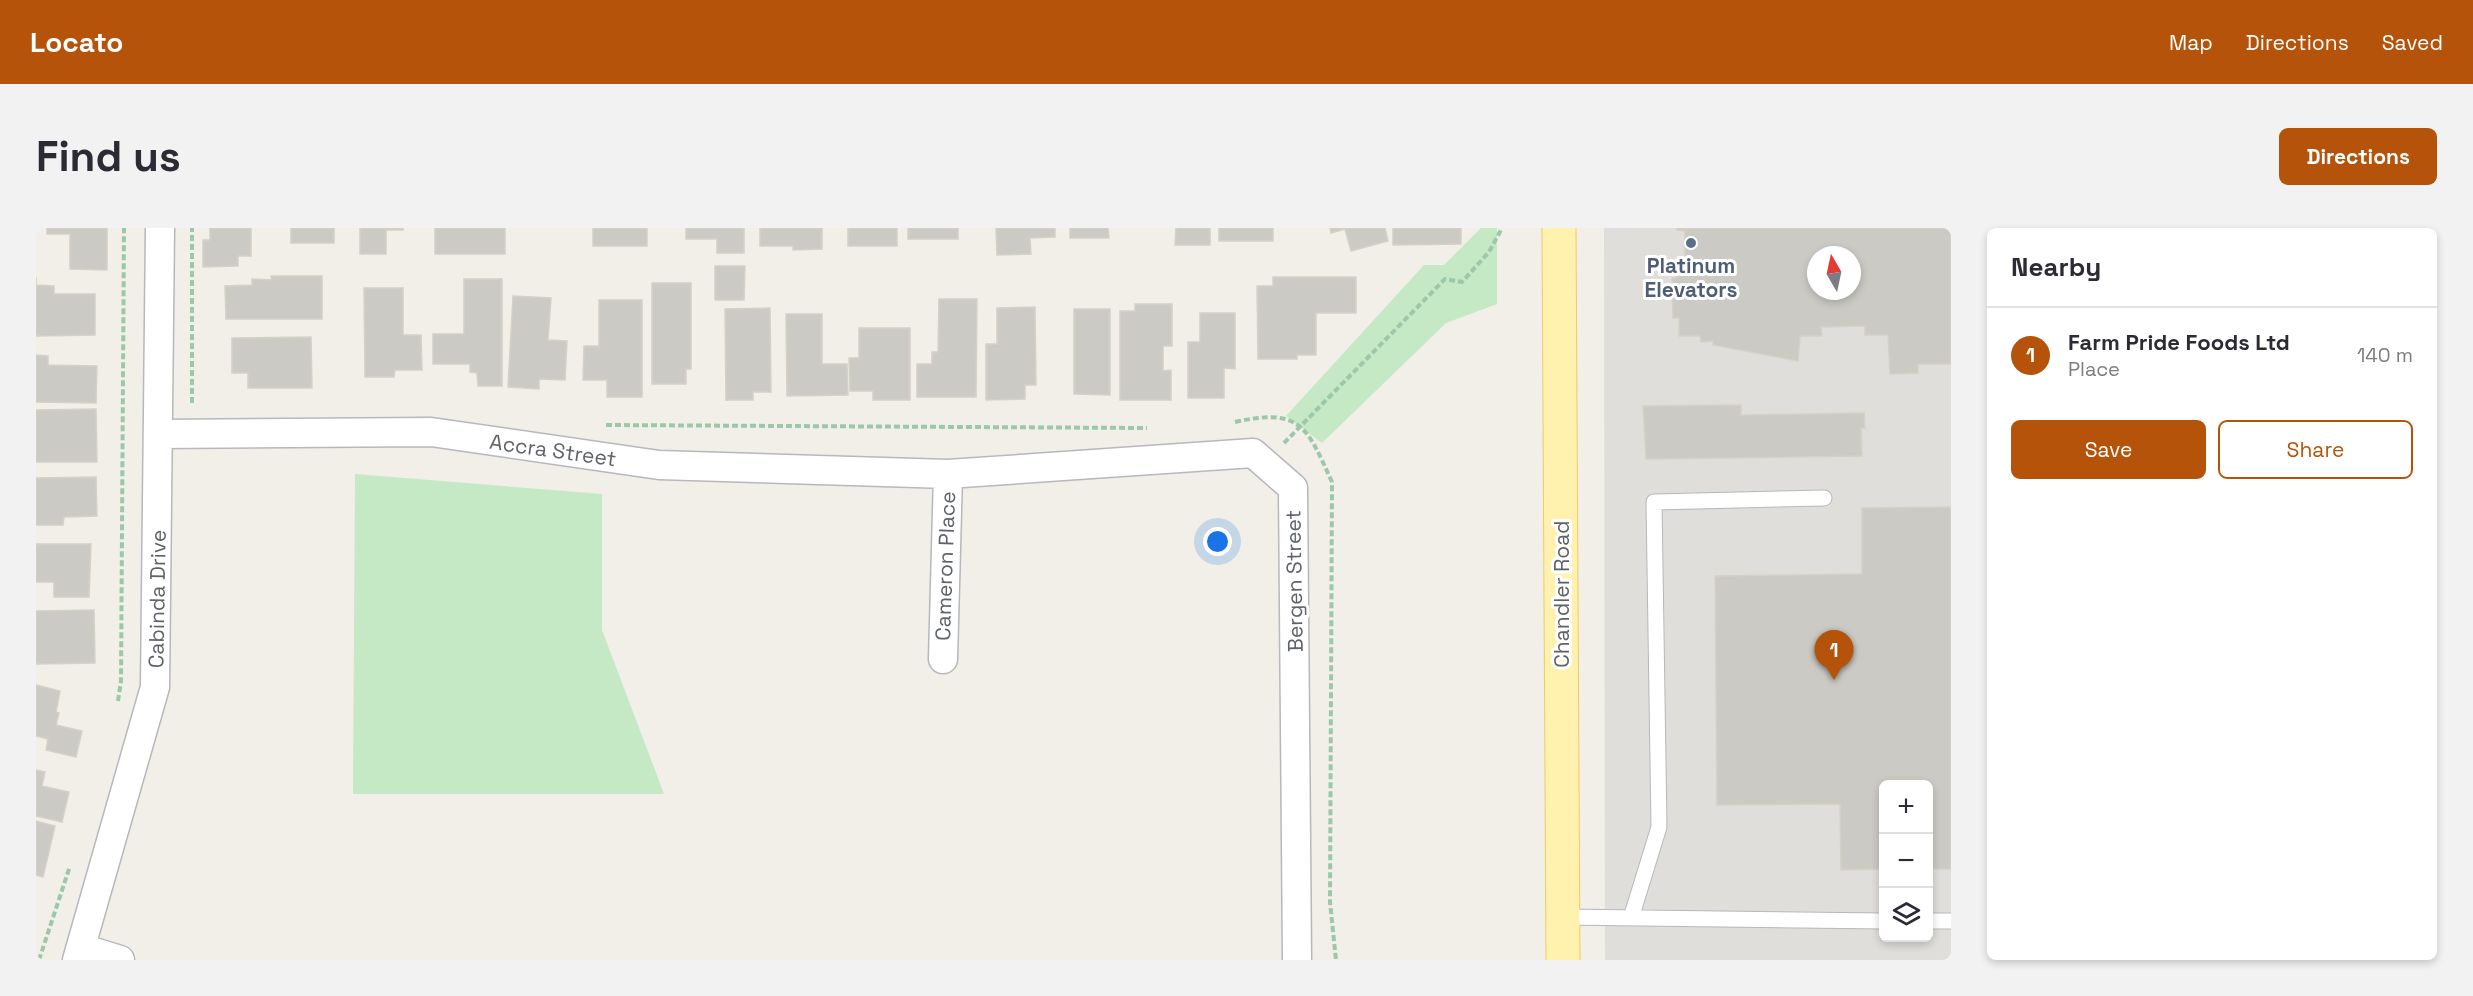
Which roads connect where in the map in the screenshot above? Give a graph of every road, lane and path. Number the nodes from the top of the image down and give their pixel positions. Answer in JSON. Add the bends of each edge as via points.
{"nodes":[{"id":1,"x":124,"y":228,"type":"edge"},
{"id":2,"x":160,"y":228,"type":"edge"},
{"id":3,"x":1502,"y":228,"type":"edge"},
{"id":4,"x":1559,"y":228,"type":"edge"},
{"id":5,"x":159,"y":435,"type":"junction"},
{"id":6,"x":1266,"y":464,"type":"junction"},
{"id":7,"x":948,"y":474,"type":"junction"},
{"id":8,"x":1824,"y":498,"type":"dead end"},
{"id":9,"x":943,"y":659,"type":"dead end"},
{"id":10,"x":116,"y":713,"type":"dead end"},
{"id":11,"x":73,"y":858,"type":"dead end"},
{"id":12,"x":1563,"y":917,"type":"junction"},
{"id":13,"x":1631,"y":918,"type":"junction"},
{"id":14,"x":1879,"y":921,"type":"edge"},
{"id":15,"x":1933,"y":921,"type":"edge"},
{"id":16,"x":1951,"y":921,"type":"edge"},
{"id":17,"x":79,"y":954,"type":"edge"},
{"id":18,"x":39,"y":960,"type":"edge"},
{"id":19,"x":120,"y":960,"type":"edge"},
{"id":20,"x":1297,"y":960,"type":"edge"},
{"id":21,"x":1563,"y":960,"type":"edge"}],
"edges":[{"from":1,"to":10,"type":"path","via":[[121,681]]},
{"from":2,"to":5,"type":"street","name":"Cabinda Drive"},
{"from":3,"to":6,"type":"path","via":[[1489,252],[1462,282],[1444,279]]},
{"from":4,"to":12,"type":"main road","name":"Chandler Road"},
{"from":5,"to":7,"type":"street","name":"Accra Street","via":[[431,432],[659,465]]},
{"from":5,"to":17,"type":"street","name":"Cabinda Drive","via":[[155,687]]},
{"from":6,"to":7,"type":"street","name":"Bergen Street","via":[[1253,453]]},
{"from":6,"to":20,"type":"street","name":"Bergen Street","via":[[1293,488]]},
{"from":7,"to":9,"type":"street","name":"Cameron Place"},
{"from":8,"to":13,"type":"lane","via":[[1654,502],[1659,827]]},
{"from":11,"to":18,"type":"path"},
{"from":12,"to":13,"type":"lane"},
{"from":12,"to":21,"type":"main road","name":"Chandler Road"},
{"from":13,"to":14,"type":"lane"},
{"from":15,"to":16,"type":"lane"},
{"from":17,"to":19,"type":"street"}]}
